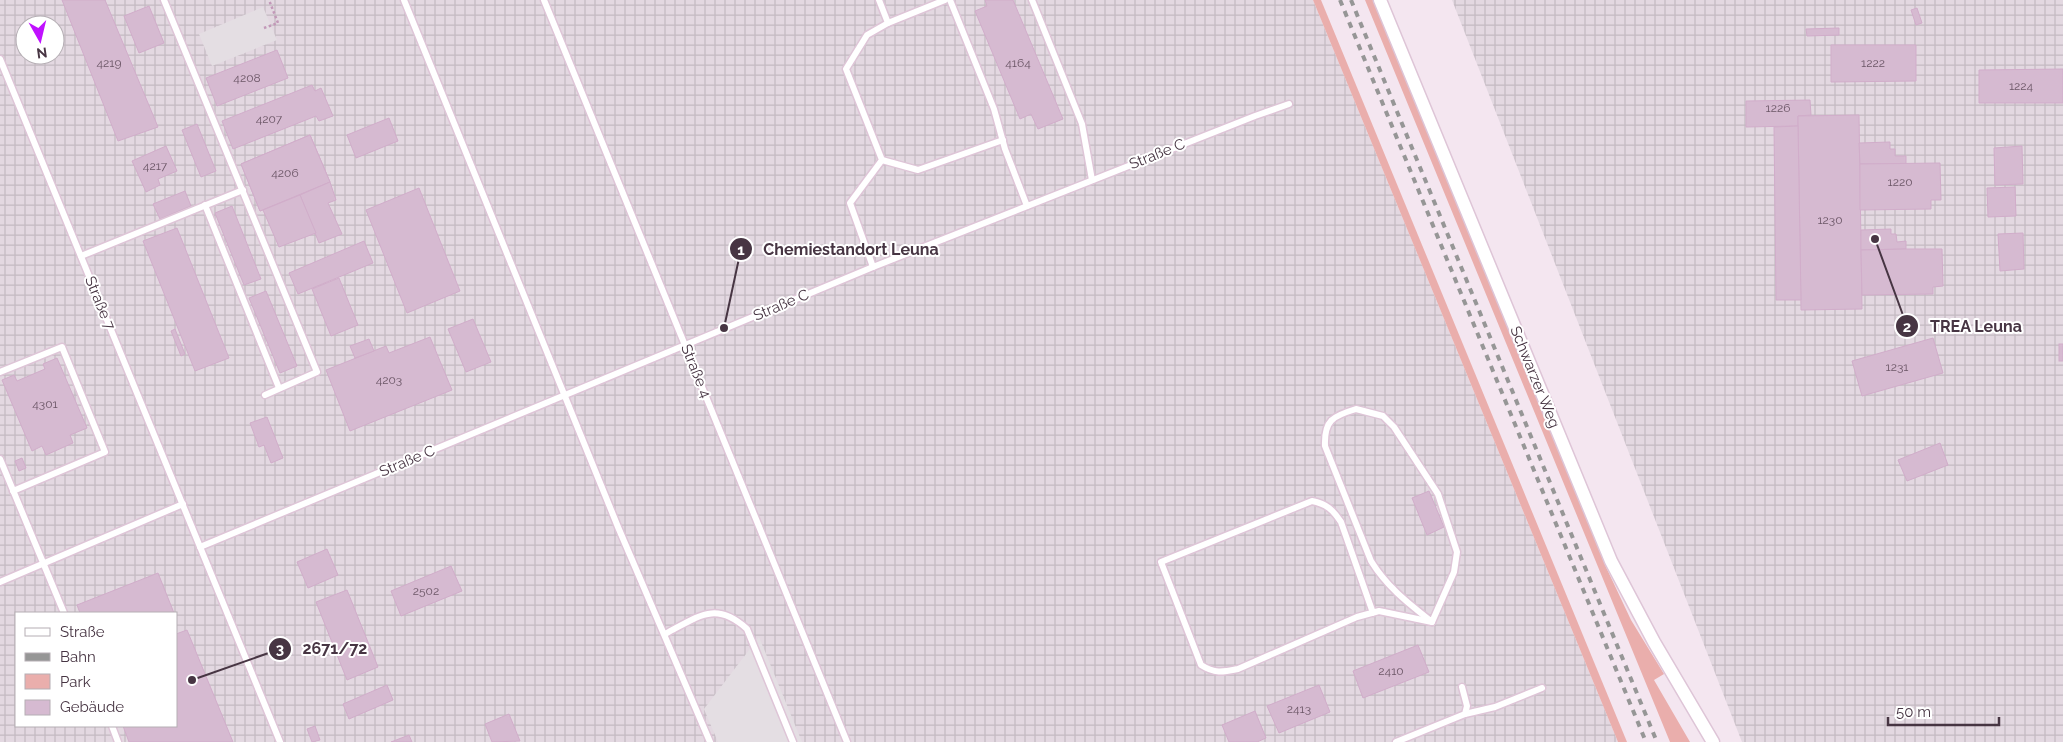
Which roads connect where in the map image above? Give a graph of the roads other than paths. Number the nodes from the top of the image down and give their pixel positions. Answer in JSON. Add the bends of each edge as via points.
{"nodes":[{"id":1,"x":164,"y":0,"type":"edge"},
{"id":2,"x":404,"y":0,"type":"edge"},
{"id":3,"x":544,"y":0,"type":"edge"},
{"id":4,"x":879,"y":0,"type":"edge"},
{"id":5,"x":945,"y":0,"type":"edge"},
{"id":6,"x":950,"y":0,"type":"edge"},
{"id":7,"x":1032,"y":0,"type":"edge"},
{"id":8,"x":1380,"y":0,"type":"edge"},
{"id":9,"x":888,"y":24,"type":"junction"},
{"id":10,"x":0,"y":59,"type":"edge"},
{"id":11,"x":1289,"y":104,"type":"dead end"},
{"id":12,"x":1003,"y":140,"type":"junction"},
{"id":13,"x":882,"y":160,"type":"junction"},
{"id":14,"x":1092,"y":180,"type":"junction"},
{"id":15,"x":243,"y":190,"type":"junction"},
{"id":16,"x":205,"y":205,"type":"junction"},
{"id":17,"x":1027,"y":206,"type":"junction"},
{"id":18,"x":81,"y":256,"type":"junction"},
{"id":19,"x":873,"y":267,"type":"junction"},
{"id":20,"x":686,"y":345,"type":"junction"},
{"id":21,"x":0,"y":372,"type":"edge"},
{"id":22,"x":279,"y":388,"type":"junction"},
{"id":23,"x":265,"y":395,"type":"dead end"},
{"id":24,"x":565,"y":395,"type":"junction"},
{"id":25,"x":0,"y":459,"type":"edge"},
{"id":26,"x":13,"y":491,"type":"junction"},
{"id":27,"x":183,"y":504,"type":"junction"},
{"id":28,"x":200,"y":547,"type":"junction"},
{"id":29,"x":43,"y":564,"type":"junction"},
{"id":30,"x":0,"y":582,"type":"edge"},
{"id":31,"x":64,"y":612,"type":"edge"},
{"id":32,"x":1373,"y":613,"type":"junction"},
{"id":33,"x":1432,"y":622,"type":"junction"},
{"id":34,"x":666,"y":634,"type":"junction"},
{"id":35,"x":1462,"y":686,"type":"dead end"},
{"id":36,"x":1542,"y":688,"type":"dead end"},
{"id":37,"x":1465,"y":714,"type":"junction"},
{"id":38,"x":112,"y":727,"type":"edge"},
{"id":39,"x":118,"y":742,"type":"edge"},
{"id":40,"x":280,"y":742,"type":"edge"},
{"id":41,"x":710,"y":742,"type":"edge"},
{"id":42,"x":793,"y":742,"type":"edge"},
{"id":43,"x":847,"y":742,"type":"edge"},
{"id":44,"x":1396,"y":742,"type":"edge"},
{"id":45,"x":1713,"y":742,"type":"edge"}],
"edges":[{"from":1,"to":15,"type":"lane"},
{"from":2,"to":24,"type":"lane"},
{"from":3,"to":20,"type":"lane","name":"Straße 4"},
{"from":4,"to":9,"type":"lane"},
{"from":5,"to":9,"type":"lane"},
{"from":6,"to":12,"type":"lane","via":[[994,109]]},
{"from":7,"to":14,"type":"lane","via":[[1082,124]]},
{"from":8,"to":45,"type":"street","name":"Schwarzer Weg","via":[[1611,561]]},
{"from":9,"to":13,"type":"lane","via":[[868,35],[846,69]]},
{"from":10,"to":18,"type":"lane","name":"Straße 7"},
{"from":11,"to":14,"type":"lane","name":"Straße C"},
{"from":12,"to":13,"type":"lane","via":[[918,170]]},
{"from":12,"to":17,"type":"lane"},
{"from":13,"to":19,"type":"lane","via":[[850,203]]},
{"from":14,"to":17,"type":"lane","name":"Straße C"},
{"from":15,"to":16,"type":"lane"},
{"from":15,"to":22,"type":"lane","via":[[317,372]]},
{"from":16,"to":18,"type":"lane"},
{"from":16,"to":22,"type":"lane"},
{"from":17,"to":19,"type":"lane","name":"Straße C"},
{"from":18,"to":27,"type":"lane","name":"Straße 7"},
{"from":19,"to":20,"type":"lane","name":"Straße C"},
{"from":20,"to":24,"type":"lane","name":"Straße C"},
{"from":20,"to":43,"type":"lane","name":"Straße 4"},
{"from":21,"to":26,"type":"lane","via":[[62,347],[105,452]]},
{"from":22,"to":23,"type":"lane"},
{"from":24,"to":28,"type":"lane","name":"Straße C"},
{"from":24,"to":34,"type":"lane","via":[[618,527]]},
{"from":25,"to":26,"type":"lane"},
{"from":26,"to":29,"type":"lane"},
{"from":27,"to":28,"type":"lane","name":"Straße 7"},
{"from":27,"to":29,"type":"lane"},
{"from":28,"to":40,"type":"lane","name":"Straße 7"},
{"from":29,"to":30,"type":"lane"},
{"from":29,"to":31,"type":"lane"},
{"from":32,"to":32,"type":"lane","via":[[1238,669],[1220,673],[1211,671],[1201,665],[1161,562],[1312,502],[1324,504],[1341,522]]},
{"from":32,"to":33,"type":"lane","via":[[1380,611]]},
{"from":33,"to":33,"type":"lane","via":[[1402,599],[1381,578],[1371,561],[1325,446],[1325,431],[1332,419],[1344,413],[1356,409],[1384,416],[1438,494],[1457,552],[1454,572]]},
{"from":34,"to":41,"type":"lane"},
{"from":34,"to":42,"type":"lane","via":[[702,615],[720,612],[733,616],[747,629]]},
{"from":35,"to":37,"type":"lane","via":[[1467,706]]},
{"from":36,"to":37,"type":"lane","via":[[1495,707]]},
{"from":37,"to":44,"type":"lane"},
{"from":38,"to":39,"type":"lane"}]}
